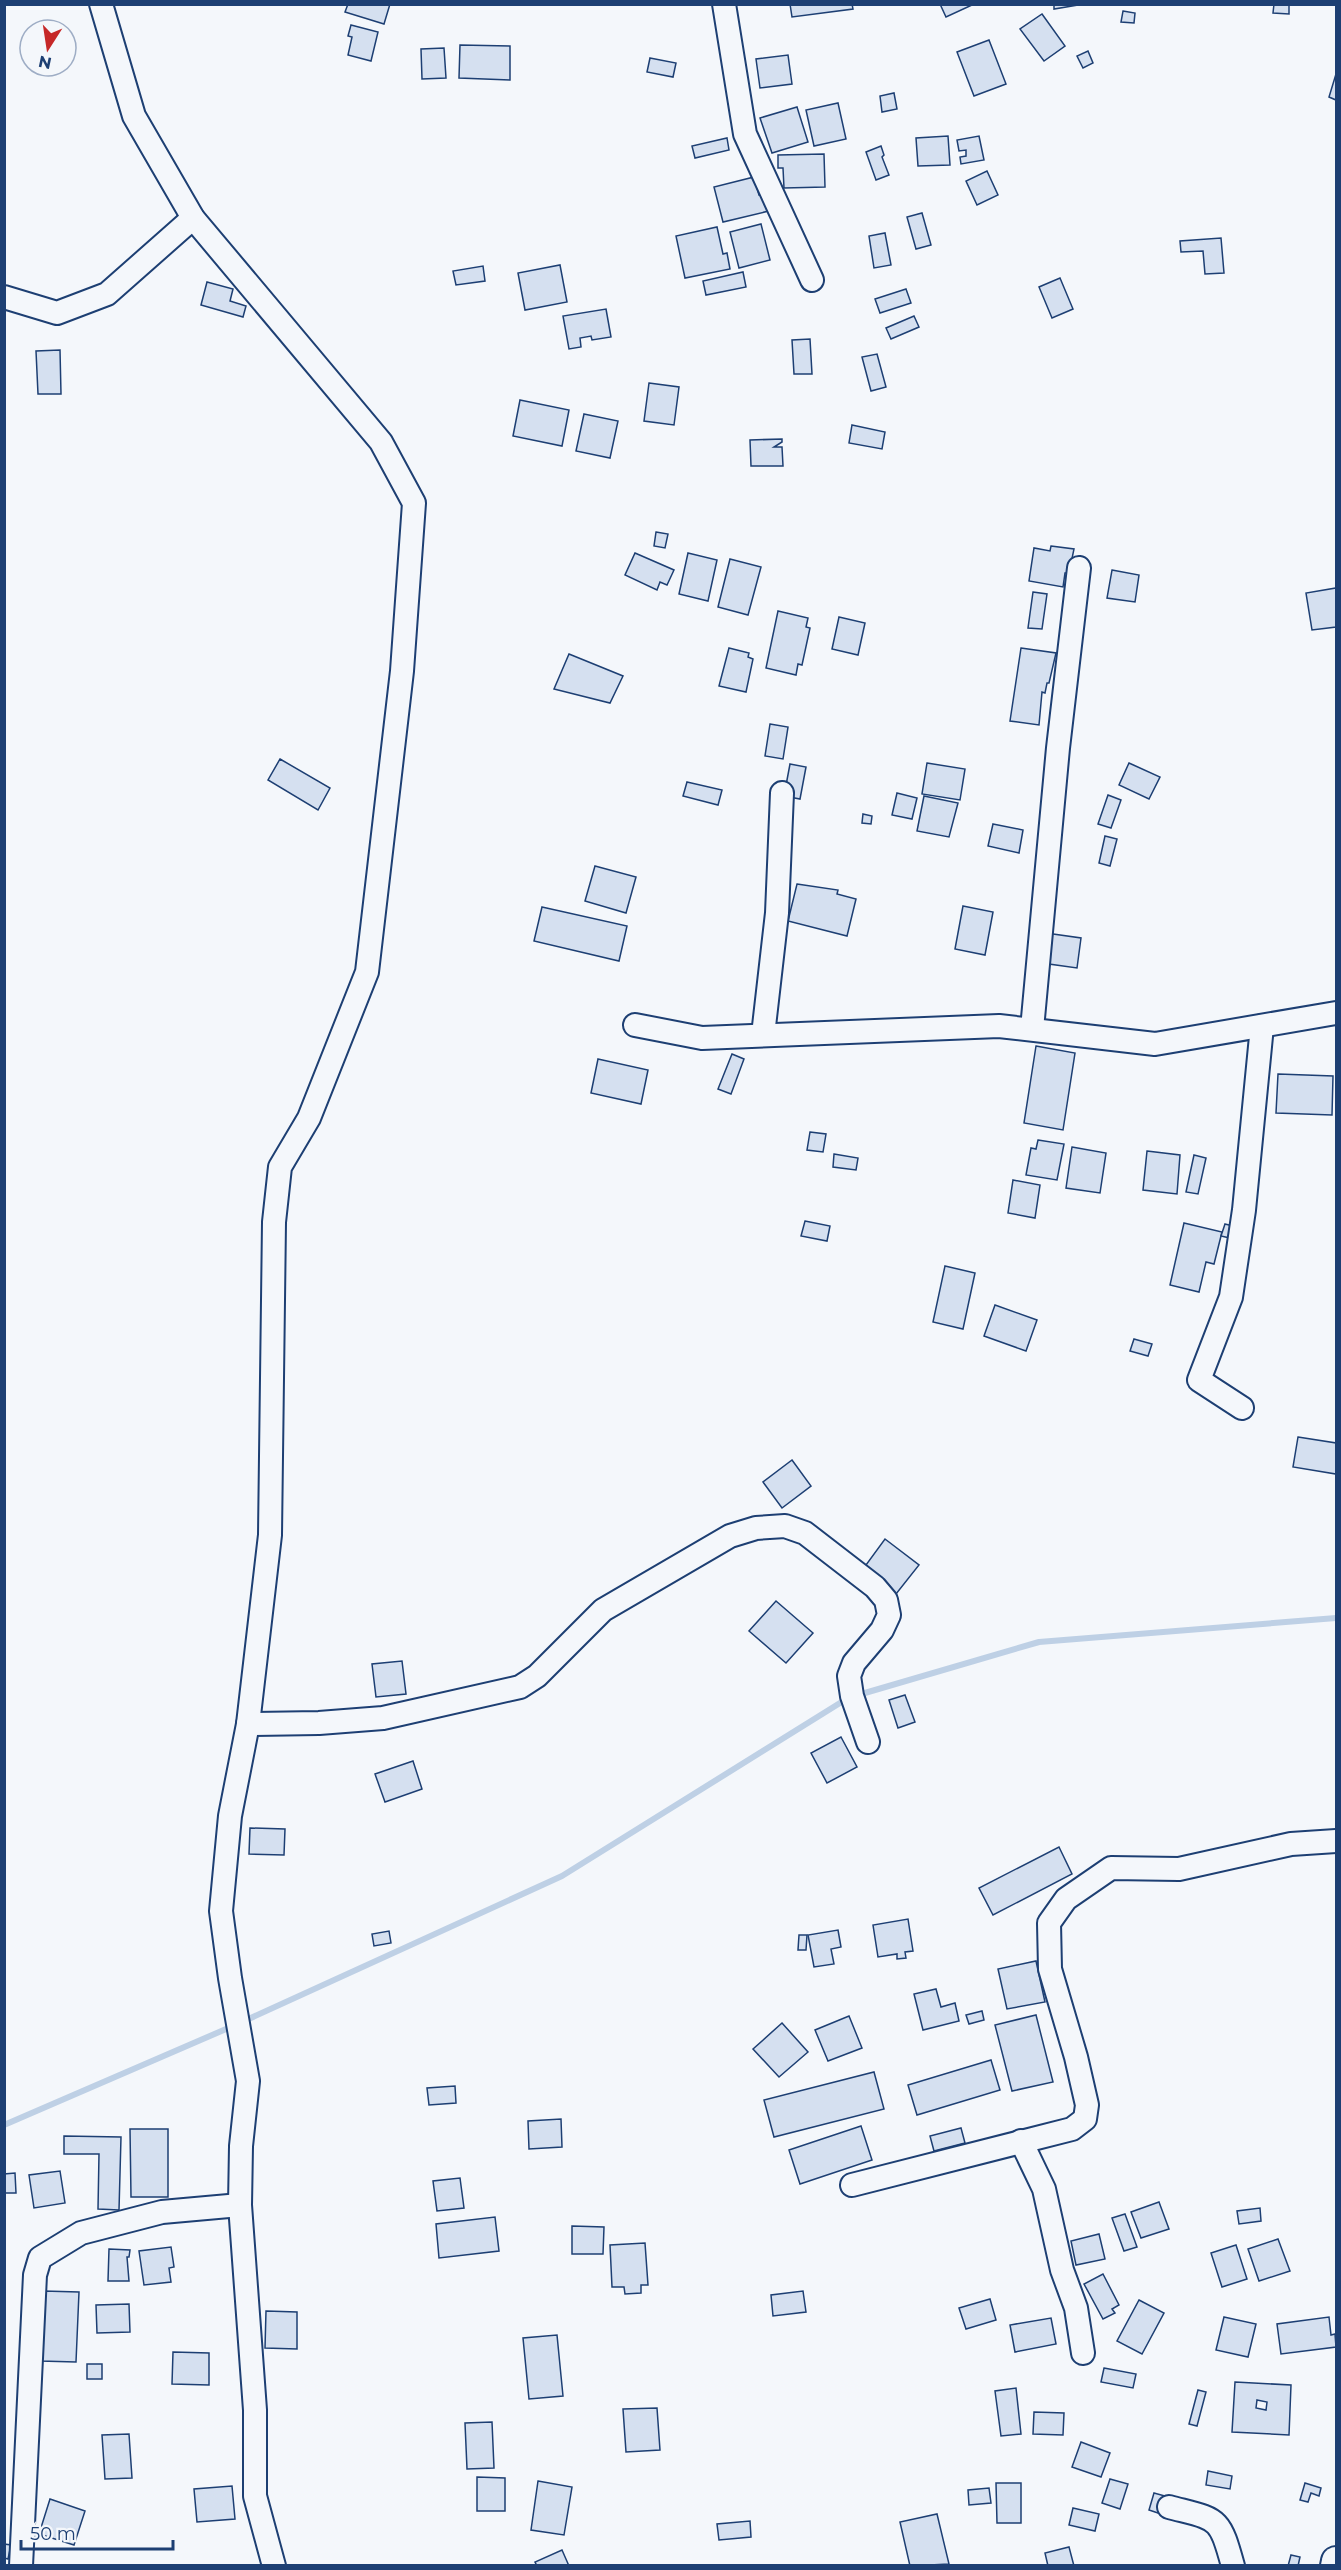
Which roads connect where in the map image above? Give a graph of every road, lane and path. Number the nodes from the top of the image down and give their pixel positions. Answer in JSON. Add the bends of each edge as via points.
{"nodes":[{"id":1,"x":101,"y":4,"type":"edge"},
{"id":2,"x":724,"y":4,"type":"edge"},
{"id":3,"x":193,"y":218,"type":"junction"},
{"id":4,"x":812,"y":280,"type":"dead end"},
{"id":5,"x":4,"y":297,"type":"edge"},
{"id":6,"x":1079,"y":568,"type":"dead end"},
{"id":7,"x":782,"y":793,"type":"dead end"},
{"id":8,"x":1336,"y":1013,"type":"edge"},
{"id":9,"x":635,"y":1025,"type":"dead end"},
{"id":10,"x":1262,"y":1026,"type":"junction"},
{"id":11,"x":1032,"y":1029,"type":"junction"},
{"id":12,"x":763,"y":1035,"type":"junction"},
{"id":13,"x":1242,"y":1408,"type":"dead end"},
{"id":14,"x":248,"y":1724,"type":"junction"},
{"id":15,"x":868,"y":1742,"type":"dead end"},
{"id":16,"x":1336,"y":1841,"type":"edge"},
{"id":17,"x":1021,"y":2141,"type":"junction"},
{"id":18,"x":852,"y":2185,"type":"dead end"},
{"id":19,"x":240,"y":2205,"type":"junction"},
{"id":20,"x":1083,"y":2353,"type":"dead end"},
{"id":21,"x":1169,"y":2507,"type":"dead end"},
{"id":22,"x":21,"y":2565,"type":"edge"},
{"id":23,"x":274,"y":2565,"type":"edge"},
{"id":24,"x":1233,"y":2565,"type":"edge"}],
"edges":[{"from":1,"to":3,"type":"street","via":[[134,116]]},
{"from":2,"to":4,"type":"street","via":[[745,134]]},
{"from":3,"to":5,"type":"street","via":[[107,294],[57,313]]},
{"from":3,"to":14,"type":"street","via":[[381,442],[414,503],[402,671],[367,972],[309,1118],[280,1167],[274,1222],[270,1535]]},
{"from":6,"to":11,"type":"street"},
{"from":7,"to":12,"type":"street","via":[[777,913]]},
{"from":8,"to":10,"type":"street"},
{"from":9,"to":12,"type":"street","via":[[702,1038]]},
{"from":10,"to":11,"type":"street","via":[[1155,1044]]},
{"from":10,"to":13,"type":"street","via":[[1244,1210],[1231,1297],[1199,1380]]},
{"from":11,"to":12,"type":"street","via":[[999,1026]]},
{"from":14,"to":15,"type":"street","via":[[383,1718],[520,1687],[537,1676],[603,1610],[730,1536],[756,1528],[785,1526],[805,1533],[875,1587],[886,1600],[889,1615],[882,1630],[854,1663],[849,1676]]},
{"from":14,"to":19,"type":"street","via":[[230,1816],[221,1911],[248,2081]]},
{"from":16,"to":17,"type":"street","via":[[1291,1844],[1179,1869],[1111,1868],[1066,1899],[1049,1923],[1050,1969],[1087,2105],[1085,2119],[1072,2129]]},
{"from":17,"to":18,"type":"street"},
{"from":17,"to":20,"type":"street","via":[[1044,2189],[1062,2271],[1076,2308]]},
{"from":19,"to":22,"type":"street","via":[[162,2212],[81,2233],[40,2258],[35,2275]]},
{"from":19,"to":23,"type":"street","via":[[255,2410],[255,2496]]},
{"from":21,"to":24,"type":"street","via":[[1212,2518],[1221,2529]]}]}
